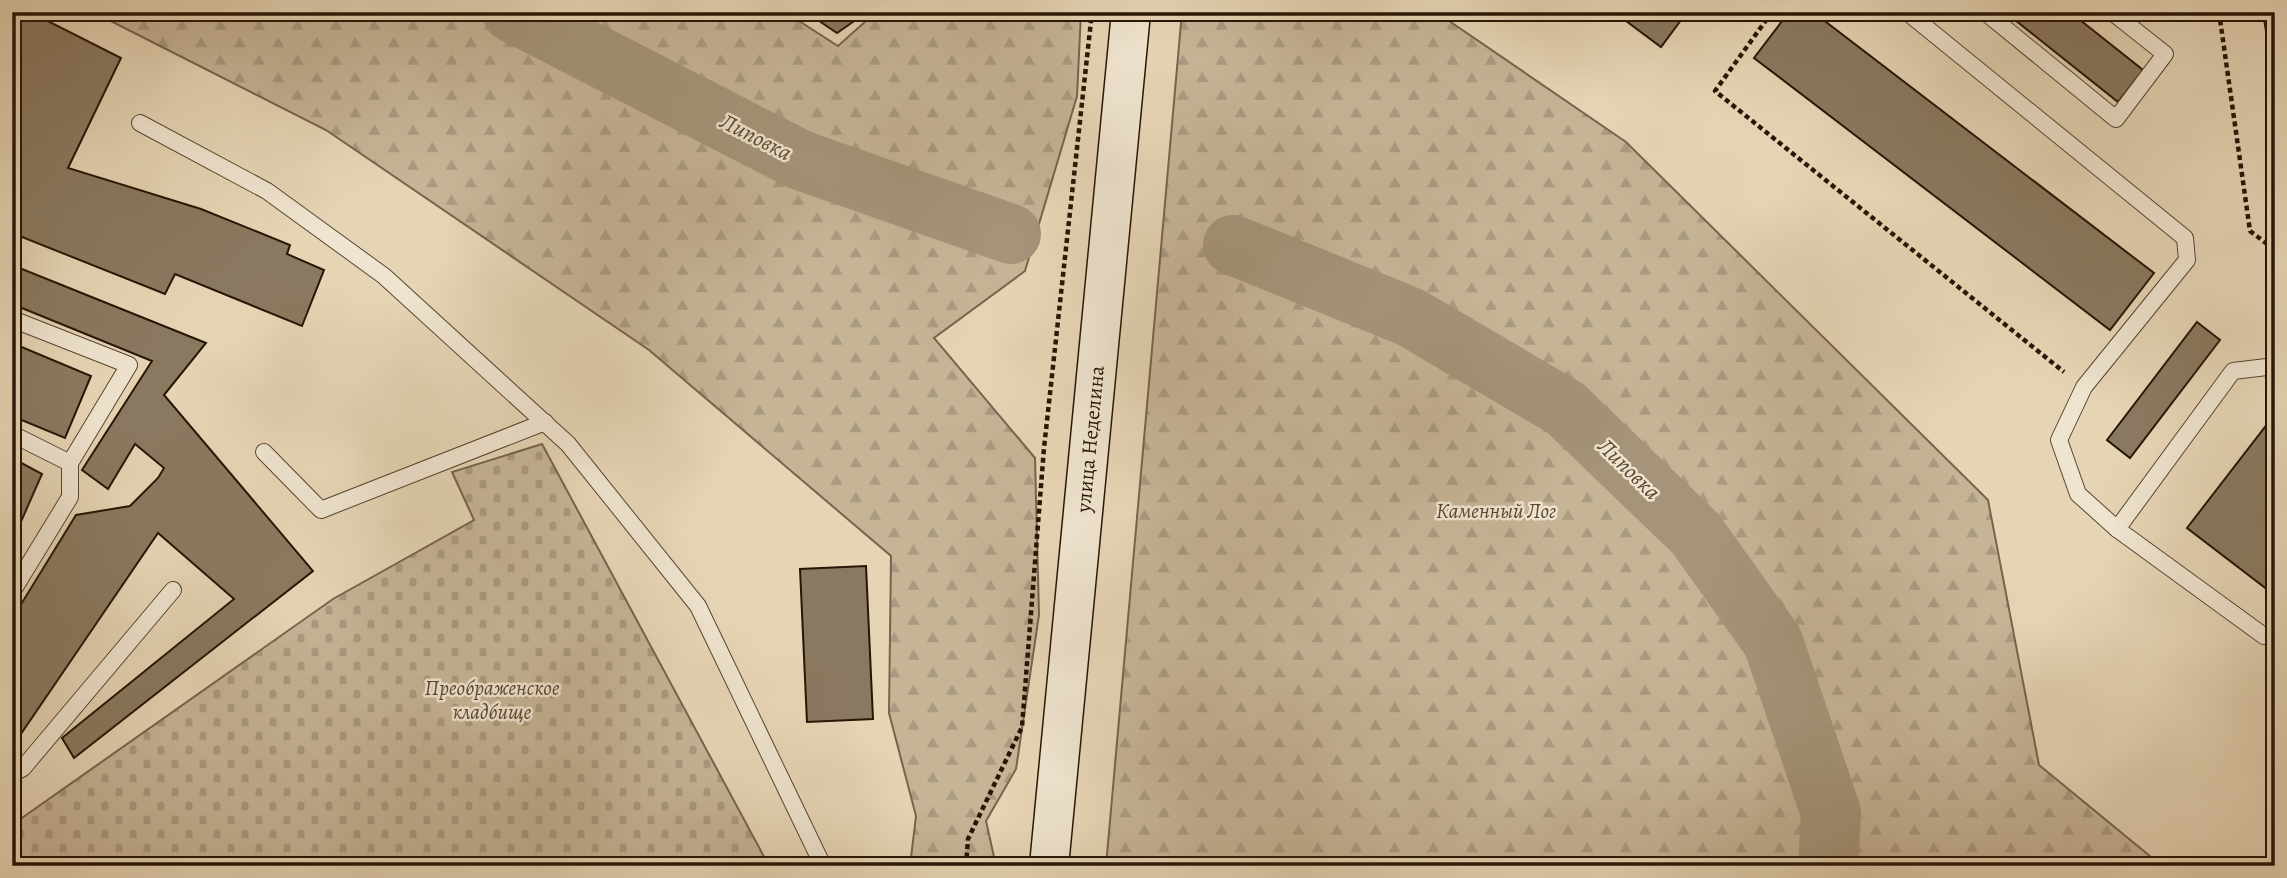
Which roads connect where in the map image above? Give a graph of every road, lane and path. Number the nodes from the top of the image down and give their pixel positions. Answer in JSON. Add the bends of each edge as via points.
{"nodes":[{"id":1,"x":1091,"y":12,"type":"edge"},
{"id":2,"x":1131,"y":12,"type":"edge"},
{"id":3,"x":1772,"y":12,"type":"edge"},
{"id":4,"x":1907,"y":12,"type":"edge"},
{"id":5,"x":1985,"y":12,"type":"edge"},
{"id":6,"x":2112,"y":12,"type":"edge"},
{"id":7,"x":2219,"y":12,"type":"edge"},
{"id":8,"x":1927,"y":18,"type":"edge"},
{"id":9,"x":140,"y":123,"type":"dead end"},
{"id":10,"x":2275,"y":250,"type":"edge"},
{"id":11,"x":12,"y":319,"type":"edge"},
{"id":12,"x":2275,"y":366,"type":"edge"},
{"id":13,"x":2084,"y":387,"type":"junction"},
{"id":14,"x":545,"y":422,"type":"junction"},
{"id":15,"x":12,"y":434,"type":"edge"},
{"id":16,"x":264,"y":452,"type":"dead end"},
{"id":17,"x":69,"y":463,"type":"junction"},
{"id":18,"x":2117,"y":529,"type":"junction"},
{"id":19,"x":173,"y":590,"type":"dead end"},
{"id":20,"x":12,"y":592,"type":"edge"},
{"id":21,"x":2275,"y":634,"type":"edge"},
{"id":22,"x":12,"y":774,"type":"edge"},
{"id":23,"x":823,"y":866,"type":"edge"},
{"id":24,"x":966,"y":866,"type":"edge"},
{"id":25,"x":1049,"y":866,"type":"edge"}],
"edges":[{"from":1,"to":24,"type":"path","via":[[1044,448],[1022,727],[968,839]]},
{"from":2,"to":25,"type":"street","name":"улица Неделина"},
{"from":3,"to":13,"type":"path","via":[[1716,91]]},
{"from":4,"to":8,"type":"lane"},
{"from":5,"to":6,"type":"lane","via":[[2116,119],[2165,54]]},
{"from":7,"to":10,"type":"path","via":[[2250,231]]},
{"from":8,"to":13,"type":"lane","via":[[2185,238],[2187,260]]},
{"from":9,"to":14,"type":"lane","via":[[267,191],[384,276]]},
{"from":11,"to":17,"type":"lane","via":[[129,365]]},
{"from":12,"to":18,"type":"lane","via":[[2233,371]]},
{"from":13,"to":18,"type":"lane","via":[[2059,440],[2078,494]]},
{"from":14,"to":16,"type":"lane","via":[[321,510]]},
{"from":14,"to":23,"type":"lane","via":[[568,444],[698,606]]},
{"from":15,"to":17,"type":"lane"},
{"from":17,"to":20,"type":"lane","via":[[70,497]]},
{"from":18,"to":21,"type":"lane","via":[[2264,636]]},
{"from":19,"to":22,"type":"lane","via":[[23,768]]}]}
